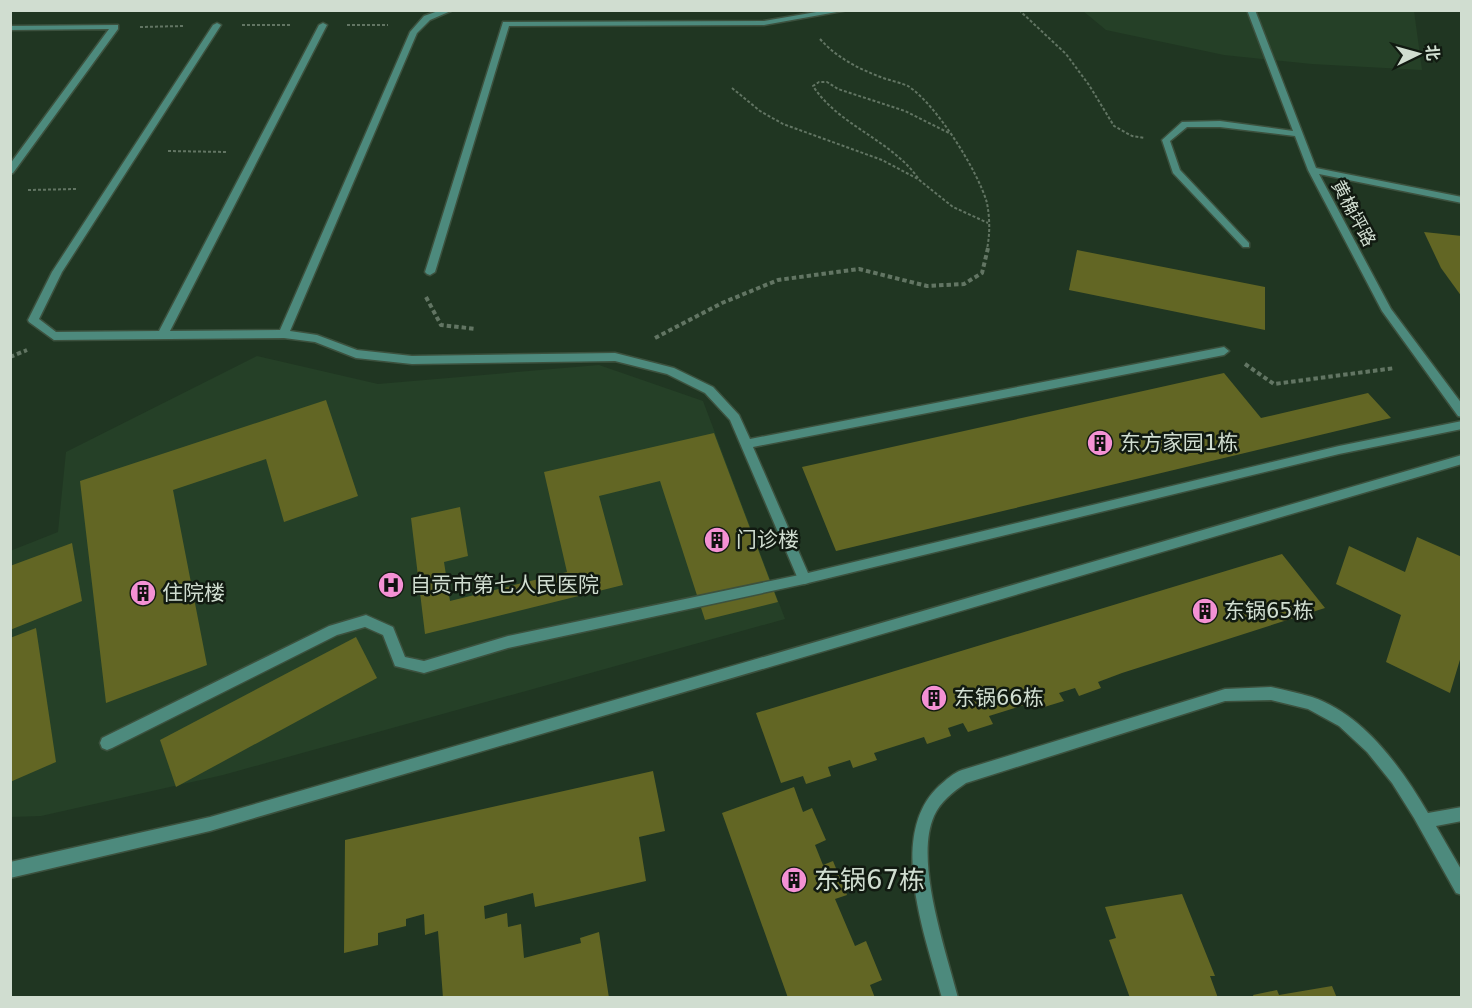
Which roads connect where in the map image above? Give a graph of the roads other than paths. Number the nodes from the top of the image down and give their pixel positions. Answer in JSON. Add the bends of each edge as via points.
{"nodes":[{"id":1,"x":450,"y":10,"type":"edge"},
{"id":2,"x":845,"y":10,"type":"edge"},
{"id":3,"x":1251,"y":10,"type":"edge"},
{"id":4,"x":217,"y":25,"type":"road end"},
{"id":5,"x":323,"y":25,"type":"road end"},
{"id":6,"x":10,"y":28,"type":"edge"},
{"id":7,"x":1298,"y":134,"type":"junction"},
{"id":8,"x":1312,"y":170,"type":"junction"},
{"id":9,"x":10,"y":171,"type":"edge"},
{"id":10,"x":1461,"y":200,"type":"edge"},
{"id":11,"x":1246,"y":245,"type":"dead end"},
{"id":12,"x":430,"y":272,"type":"road end"},
{"id":13,"x":284,"y":334,"type":"junction"},
{"id":14,"x":162,"y":336,"type":"junction"},
{"id":15,"x":1224,"y":351,"type":"road end"},
{"id":16,"x":1461,"y":413,"type":"edge"},
{"id":17,"x":1461,"y":425,"type":"edge"},
{"id":18,"x":746,"y":444,"type":"junction"},
{"id":19,"x":1461,"y":459,"type":"edge"},
{"id":20,"x":804,"y":579,"type":"junction"},
{"id":21,"x":107,"y":743,"type":"dead end"},
{"id":22,"x":1461,"y":814,"type":"edge"},
{"id":23,"x":1423,"y":821,"type":"junction"},
{"id":24,"x":10,"y":870,"type":"edge"},
{"id":25,"x":1457,"y":870,"type":"edge"},
{"id":26,"x":1461,"y":887,"type":"edge"},
{"id":27,"x":950,"y":998,"type":"edge"}],
"edges":[{"from":1,"to":13,"type":"street","via":[[427,18],[414,32]]},
{"from":2,"to":12,"type":"street","via":[[764,23],[506,24]]},
{"from":3,"to":7,"type":"street","name":"黄桷坪路"},
{"from":4,"to":14,"type":"street","via":[[57,272],[33,320],[54,336]]},
{"from":5,"to":14,"type":"street"},
{"from":6,"to":9,"type":"street","via":[[115,27]]},
{"from":7,"to":8,"type":"street","name":"黄桷坪路"},
{"from":7,"to":11,"type":"street","via":[[1220,124],[1185,124],[1166,140],[1176,171]]},
{"from":8,"to":10,"type":"street"},
{"from":8,"to":16,"type":"street","name":"黄桷坪路","via":[[1387,311]]},
{"from":13,"to":14,"type":"street"},
{"from":13,"to":18,"type":"street","via":[[317,339],[356,354],[412,360],[615,357],[670,371],[709,390],[735,418]]},
{"from":15,"to":18,"type":"street"},
{"from":17,"to":20,"type":"street","via":[[1339,450]]},
{"from":18,"to":20,"type":"street"},
{"from":19,"to":24,"type":"street","via":[[210,824]]},
{"from":20,"to":21,"type":"street","via":[[508,642],[424,667],[400,662],[388,631],[366,621],[334,630]]},
{"from":22,"to":23,"type":"street"},
{"from":23,"to":25,"type":"street"},
{"from":23,"to":27,"type":"street","via":[[1394,772],[1355,729],[1334,713],[1269,691],[1226,695],[962,777],[936,799],[921,832],[926,902]]},
{"from":25,"to":26,"type":"street"}]}
